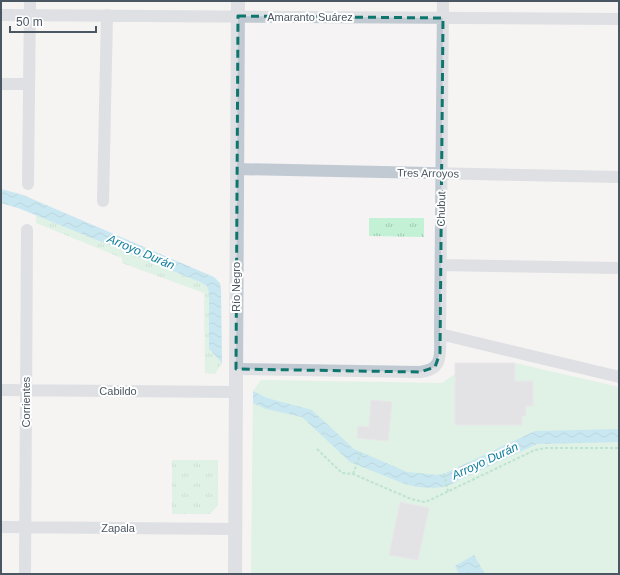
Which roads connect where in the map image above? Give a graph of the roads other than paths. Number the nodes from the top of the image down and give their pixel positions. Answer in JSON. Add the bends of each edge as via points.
{"nodes":[{"id":1,"x":30,"y":1,"type":"edge"},
{"id":2,"x":238,"y":1,"type":"edge"},
{"id":3,"x":443,"y":1,"type":"edge"},
{"id":4,"x":1,"y":15,"type":"edge"},
{"id":5,"x":30,"y":15,"type":"junction"},
{"id":6,"x":106,"y":15,"type":"junction"},
{"id":7,"x":238,"y":16,"type":"junction"},
{"id":8,"x":443,"y":18,"type":"junction"},
{"id":9,"x":619,"y":20,"type":"edge"},
{"id":10,"x":1,"y":84,"type":"edge"},
{"id":11,"x":29,"y":84,"type":"junction"},
{"id":12,"x":237,"y":169,"type":"junction"},
{"id":13,"x":442,"y":173,"type":"junction"},
{"id":14,"x":619,"y":177,"type":"edge"},
{"id":15,"x":28,"y":184,"type":"dead end"},
{"id":16,"x":103,"y":201,"type":"dead end"},
{"id":17,"x":27,"y":230,"type":"dead end"},
{"id":18,"x":441,"y":265,"type":"junction"},
{"id":19,"x":619,"y":268,"type":"edge"},
{"id":20,"x":440,"y":334,"type":"junction"},
{"id":21,"x":236,"y":369,"type":"junction"},
{"id":22,"x":619,"y":377,"type":"edge"},
{"id":23,"x":1,"y":390,"type":"edge"},
{"id":24,"x":26,"y":390,"type":"junction"},
{"id":25,"x":236,"y":392,"type":"junction"},
{"id":26,"x":1,"y":527,"type":"edge"},
{"id":27,"x":25,"y":527,"type":"junction"},
{"id":28,"x":235,"y":529,"type":"junction"},
{"id":29,"x":25,"y":574,"type":"edge"},
{"id":30,"x":235,"y":574,"type":"edge"}],
"edges":[{"from":1,"to":5,"type":"street"},
{"from":2,"to":7,"type":"street","name":"Río Negro"},
{"from":3,"to":8,"type":"street","name":"Chubut"},
{"from":4,"to":5,"type":"street","name":"Amaranto Suárez"},
{"from":5,"to":6,"type":"street","name":"Amaranto Suárez"},
{"from":5,"to":11,"type":"street"},
{"from":6,"to":7,"type":"street","name":"Amaranto Suárez"},
{"from":6,"to":16,"type":"street"},
{"from":7,"to":8,"type":"street","name":"Amaranto Suárez"},
{"from":7,"to":12,"type":"street","name":"Río Negro"},
{"from":8,"to":9,"type":"street","name":"Amaranto Suárez"},
{"from":8,"to":13,"type":"street","name":"Chubut"},
{"from":10,"to":11,"type":"street"},
{"from":11,"to":15,"type":"street"},
{"from":12,"to":13,"type":"street","name":"Tres Arroyos"},
{"from":12,"to":21,"type":"street","name":"Río Negro"},
{"from":13,"to":14,"type":"street","name":"Tres Arroyos"},
{"from":13,"to":18,"type":"street","name":"Chubut"},
{"from":17,"to":24,"type":"street","name":"Corrientes"},
{"from":18,"to":19,"type":"street"},
{"from":18,"to":20,"type":"street","name":"Chubut"},
{"from":20,"to":21,"type":"street","name":"Chubut","via":[[440,358],[435,368],[420,372]]},
{"from":20,"to":22,"type":"street"},
{"from":21,"to":25,"type":"street","name":"Río Negro"},
{"from":23,"to":24,"type":"street","name":"Cabildo"},
{"from":24,"to":25,"type":"street","name":"Cabildo"},
{"from":24,"to":27,"type":"street","name":"Corrientes"},
{"from":25,"to":28,"type":"street","name":"Río Negro"},
{"from":26,"to":27,"type":"street","name":"Zapala"},
{"from":27,"to":28,"type":"street","name":"Zapala"},
{"from":27,"to":29,"type":"street","name":"Corrientes"},
{"from":28,"to":30,"type":"street","name":"Río Negro"}]}
